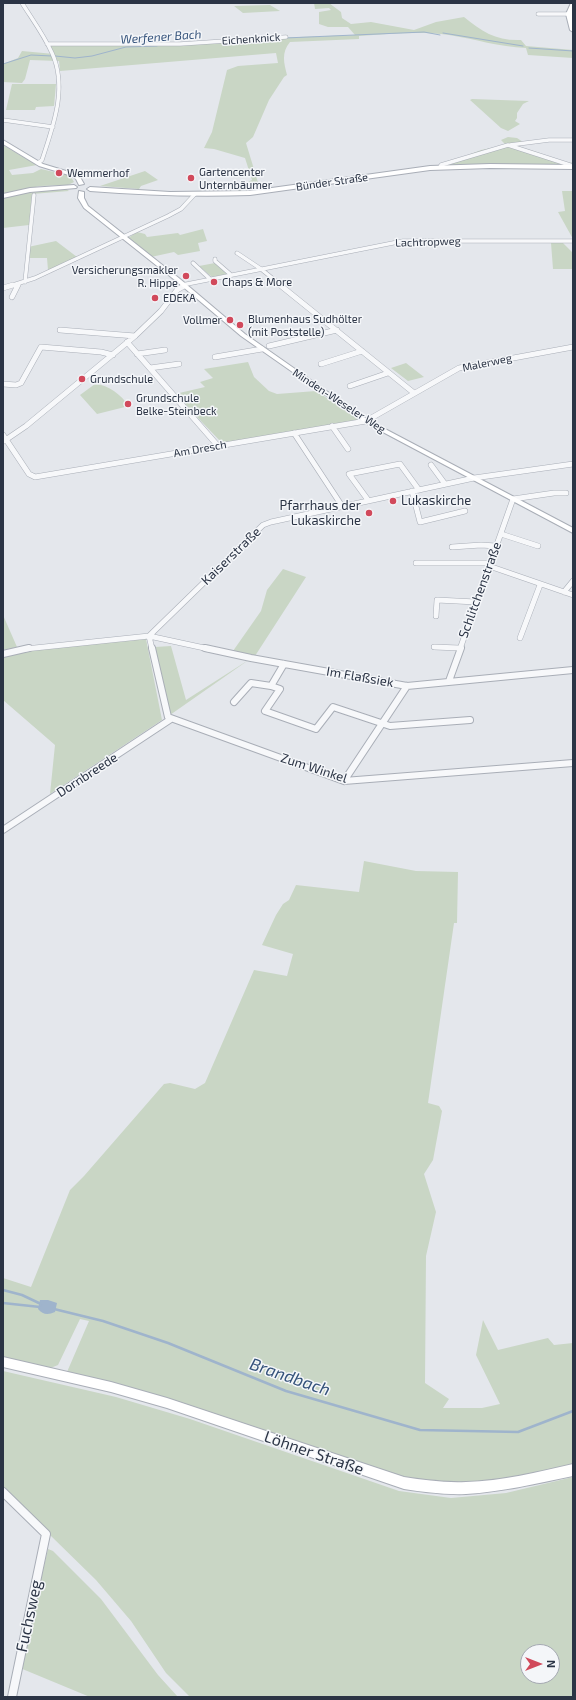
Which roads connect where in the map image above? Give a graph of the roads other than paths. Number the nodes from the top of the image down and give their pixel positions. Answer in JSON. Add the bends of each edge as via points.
{"nodes":[{"id":1,"x":22,"y":3,"type":"edge"},
{"id":2,"x":573,"y":4,"type":"edge"},
{"id":3,"x":538,"y":14,"type":"dead end"},
{"id":4,"x":571,"y":14,"type":"edge"},
{"id":5,"x":573,"y":30,"type":"edge"},
{"id":6,"x":286,"y":37,"type":"dead end"},
{"id":7,"x":47,"y":44,"type":"junction"},
{"id":8,"x":3,"y":120,"type":"edge"},
{"id":9,"x":53,"y":126,"type":"junction"},
{"id":10,"x":573,"y":140,"type":"edge"},
{"id":11,"x":3,"y":142,"type":"edge"},
{"id":12,"x":508,"y":146,"type":"junction"},
{"id":13,"x":38,"y":163,"type":"junction"},
{"id":14,"x":440,"y":167,"type":"junction"},
{"id":15,"x":573,"y":167,"type":"edge"},
{"id":16,"x":81,"y":184,"type":"junction"},
{"id":17,"x":74,"y":187,"type":"junction"},
{"id":18,"x":90,"y":189,"type":"junction"},
{"id":19,"x":81,"y":192,"type":"junction"},
{"id":20,"x":195,"y":194,"type":"junction"},
{"id":21,"x":34,"y":195,"type":"dead end"},
{"id":22,"x":3,"y":196,"type":"edge"},
{"id":23,"x":124,"y":237,"type":"junction"},
{"id":24,"x":573,"y":241,"type":"edge"},
{"id":25,"x":237,"y":253,"type":"dead end"},
{"id":26,"x":215,"y":259,"type":"dead end"},
{"id":27,"x":193,"y":263,"type":"dead end"},
{"id":28,"x":261,"y":269,"type":"junction"},
{"id":29,"x":230,"y":274,"type":"junction"},
{"id":30,"x":210,"y":279,"type":"junction"},
{"id":31,"x":25,"y":282,"type":"junction"},
{"id":32,"x":18,"y":284,"type":"junction"},
{"id":33,"x":184,"y":286,"type":"junction"},
{"id":34,"x":3,"y":288,"type":"edge"},
{"id":35,"x":12,"y":297,"type":"dead end"},
{"id":36,"x":60,"y":330,"type":"dead end"},
{"id":37,"x":337,"y":330,"type":"junction"},
{"id":38,"x":135,"y":336,"type":"junction"},
{"id":39,"x":128,"y":342,"type":"junction"},
{"id":40,"x":266,"y":347,"type":"junction"},
{"id":41,"x":573,"y":347,"type":"edge"},
{"id":42,"x":165,"y":350,"type":"dead end"},
{"id":43,"x":362,"y":351,"type":"junction"},
{"id":44,"x":137,"y":354,"type":"junction"},
{"id":45,"x":113,"y":355,"type":"junction"},
{"id":46,"x":215,"y":357,"type":"dead end"},
{"id":47,"x":179,"y":364,"type":"dead end"},
{"id":48,"x":321,"y":364,"type":"dead end"},
{"id":49,"x":150,"y":368,"type":"junction"},
{"id":50,"x":388,"y":372,"type":"junction"},
{"id":51,"x":3,"y":384,"type":"edge"},
{"id":52,"x":350,"y":386,"type":"dead end"},
{"id":53,"x":414,"y":393,"type":"junction"},
{"id":54,"x":366,"y":421,"type":"junction"},
{"id":55,"x":332,"y":426,"type":"junction"},
{"id":56,"x":294,"y":433,"type":"junction"},
{"id":57,"x":3,"y":435,"type":"edge"},
{"id":58,"x":5,"y":441,"type":"edge"},
{"id":59,"x":218,"y":446,"type":"junction"},
{"id":60,"x":348,"y":449,"type":"dead end"},
{"id":61,"x":573,"y":464,"type":"edge"},
{"id":62,"x":431,"y":465,"type":"dead end"},
{"id":63,"x":474,"y":478,"type":"junction"},
{"id":64,"x":445,"y":484,"type":"junction"},
{"id":65,"x":419,"y":490,"type":"junction"},
{"id":66,"x":412,"y":491,"type":"junction"},
{"id":67,"x":566,"y":493,"type":"dead end"},
{"id":68,"x":513,"y":499,"type":"junction"},
{"id":69,"x":368,"y":500,"type":"junction"},
{"id":70,"x":342,"y":506,"type":"junction"},
{"id":71,"x":465,"y":511,"type":"dead end"},
{"id":72,"x":573,"y":531,"type":"edge"},
{"id":73,"x":501,"y":534,"type":"junction"},
{"id":74,"x":496,"y":546,"type":"junction"},
{"id":75,"x":538,"y":546,"type":"dead end"},
{"id":76,"x":452,"y":547,"type":"dead end"},
{"id":77,"x":416,"y":563,"type":"dead end"},
{"id":78,"x":490,"y":565,"type":"junction"},
{"id":79,"x":573,"y":581,"type":"edge"},
{"id":80,"x":540,"y":585,"type":"junction"},
{"id":81,"x":564,"y":592,"type":"junction"},
{"id":82,"x":573,"y":595,"type":"edge"},
{"id":83,"x":476,"y":602,"type":"junction"},
{"id":84,"x":436,"y":616,"type":"dead end"},
{"id":85,"x":149,"y":636,"type":"junction"},
{"id":86,"x":520,"y":638,"type":"dead end"},
{"id":87,"x":434,"y":647,"type":"dead end"},
{"id":88,"x":459,"y":648,"type":"junction"},
{"id":89,"x":3,"y":654,"type":"edge"},
{"id":90,"x":284,"y":664,"type":"junction"},
{"id":91,"x":573,"y":670,"type":"edge"},
{"id":92,"x":449,"y":681,"type":"junction"},
{"id":93,"x":271,"y":686,"type":"junction"},
{"id":94,"x":407,"y":686,"type":"junction"},
{"id":95,"x":234,"y":702,"type":"dead end"},
{"id":96,"x":171,"y":719,"type":"junction"},
{"id":97,"x":470,"y":720,"type":"dead end"},
{"id":98,"x":382,"y":724,"type":"junction"},
{"id":99,"x":573,"y":763,"type":"edge"},
{"id":100,"x":344,"y":781,"type":"junction"},
{"id":101,"x":3,"y":830,"type":"edge"},
{"id":102,"x":3,"y":1362,"type":"edge"},
{"id":103,"x":573,"y":1470,"type":"edge"},
{"id":104,"x":3,"y":1492,"type":"edge"},
{"id":105,"x":12,"y":1697,"type":"edge"}],
"edges":[{"from":1,"to":7,"type":"street"},
{"from":2,"to":4,"type":"street"},
{"from":3,"to":4,"type":"street"},
{"from":4,"to":5,"type":"street"},
{"from":6,"to":7,"type":"street","name":"Eichenknick","via":[[180,44]]},
{"from":7,"to":9,"type":"street","via":[[53,54],[59,84]]},
{"from":8,"to":9,"type":"street"},
{"from":9,"to":13,"type":"street","via":[[42,160]]},
{"from":10,"to":12,"type":"street","via":[[549,140]]},
{"from":11,"to":13,"type":"street"},
{"from":12,"to":14,"type":"street","via":[[463,157]]},
{"from":12,"to":15,"type":"street"},
{"from":13,"to":16,"type":"street","via":[[71,174],[78,178]]},
{"from":14,"to":15,"type":"street","name":"Bünder Straße"},
{"from":14,"to":20,"type":"street","name":"Bünder Straße","via":[[250,193]]},
{"from":16,"to":17,"type":"street"},
{"from":16,"to":18,"type":"street","via":[[88,185]]},
{"from":17,"to":19,"type":"street"},
{"from":17,"to":22,"type":"street","via":[[52,187]]},
{"from":18,"to":19,"type":"street"},
{"from":18,"to":20,"type":"street","name":"Bünder Straße"},
{"from":19,"to":23,"type":"street","name":"Minden-Weseler Weg","via":[[86,207]]},
{"from":20,"to":23,"type":"street","via":[[176,212]]},
{"from":21,"to":31,"type":"street"},
{"from":23,"to":31,"type":"street"},
{"from":23,"to":33,"type":"street","name":"Minden-Weseler Weg"},
{"from":24,"to":28,"type":"street","name":"Lachtropweg","via":[[403,241]]},
{"from":25,"to":28,"type":"street"},
{"from":26,"to":29,"type":"street"},
{"from":27,"to":30,"type":"street"},
{"from":28,"to":29,"type":"street","name":"Lachtropweg"},
{"from":28,"to":37,"type":"street"},
{"from":29,"to":30,"type":"street","name":"Lachtropweg"},
{"from":30,"to":33,"type":"street","name":"Lachtropweg"},
{"from":31,"to":32,"type":"street"},
{"from":32,"to":34,"type":"street"},
{"from":32,"to":35,"type":"street"},
{"from":33,"to":38,"type":"street","name":"Lachtropweg"},
{"from":33,"to":40,"type":"street","name":"Minden-Weseler Weg","via":[[243,335]]},
{"from":36,"to":38,"type":"street"},
{"from":37,"to":40,"type":"street"},
{"from":37,"to":43,"type":"street"},
{"from":38,"to":39,"type":"street"},
{"from":39,"to":44,"type":"street"},
{"from":39,"to":45,"type":"street"},
{"from":40,"to":46,"type":"street"},
{"from":40,"to":54,"type":"street","name":"Minden-Weseler Weg"},
{"from":41,"to":53,"type":"street","name":"Malerweg","via":[[465,366]]},
{"from":42,"to":44,"type":"street"},
{"from":43,"to":48,"type":"street"},
{"from":43,"to":50,"type":"street"},
{"from":44,"to":49,"type":"street"},
{"from":45,"to":51,"type":"street","via":[[41,347],[21,383]]},
{"from":45,"to":58,"type":"street"},
{"from":47,"to":49,"type":"street"},
{"from":49,"to":59,"type":"street"},
{"from":50,"to":52,"type":"street"},
{"from":50,"to":53,"type":"street"},
{"from":53,"to":54,"type":"street","name":"Malerweg"},
{"from":54,"to":55,"type":"street","name":"Am Dresch"},
{"from":54,"to":63,"type":"street","name":"Minden-Weseler Weg"},
{"from":55,"to":56,"type":"street","name":"Am Dresch"},
{"from":55,"to":60,"type":"street"},
{"from":56,"to":59,"type":"street","name":"Am Dresch"},
{"from":56,"to":70,"type":"street"},
{"from":57,"to":58,"type":"street"},
{"from":58,"to":59,"type":"street","name":"Am Dresch","via":[[29,474],[35,477]]},
{"from":61,"to":63,"type":"street","name":"Kaiserstraße"},
{"from":62,"to":64,"type":"street"},
{"from":63,"to":64,"type":"street","name":"Kaiserstraße"},
{"from":63,"to":68,"type":"street","name":"Minden-Weseler Weg"},
{"from":64,"to":65,"type":"street","name":"Kaiserstraße"},
{"from":65,"to":66,"type":"street","name":"Kaiserstraße"},
{"from":65,"to":69,"type":"street","via":[[400,464],[349,474]]},
{"from":66,"to":69,"type":"street","name":"Kaiserstraße"},
{"from":66,"to":71,"type":"street","via":[[420,522]]},
{"from":67,"to":68,"type":"street"},
{"from":68,"to":72,"type":"street","name":"Minden-Weseler Weg"},
{"from":68,"to":73,"type":"street","name":"Schlitchenstraße"},
{"from":69,"to":70,"type":"street","name":"Kaiserstraße"},
{"from":70,"to":85,"type":"street","name":"Kaiserstraße","via":[[265,524]]},
{"from":73,"to":74,"type":"street","name":"Schlitchenstraße"},
{"from":73,"to":75,"type":"street"},
{"from":74,"to":76,"type":"street","via":[[481,544]]},
{"from":74,"to":78,"type":"street","name":"Schlitchenstraße"},
{"from":77,"to":78,"type":"street"},
{"from":78,"to":80,"type":"street"},
{"from":78,"to":83,"type":"street","name":"Schlitchenstraße"},
{"from":79,"to":81,"type":"street"},
{"from":80,"to":81,"type":"street"},
{"from":80,"to":86,"type":"street"},
{"from":81,"to":82,"type":"street"},
{"from":83,"to":84,"type":"street","via":[[437,600]]},
{"from":83,"to":88,"type":"street","name":"Schlitchenstraße"},
{"from":85,"to":89,"type":"street","via":[[29,648]]},
{"from":85,"to":90,"type":"street","name":"Im Flaßsiek"},
{"from":85,"to":96,"type":"street","via":[[166,714]]},
{"from":87,"to":88,"type":"street"},
{"from":88,"to":92,"type":"street","name":"Schlitchenstraße"},
{"from":90,"to":93,"type":"street"},
{"from":90,"to":94,"type":"street","name":"Im Flaßsiek"},
{"from":91,"to":92,"type":"street","name":"Im Flaßsiek"},
{"from":92,"to":94,"type":"street","name":"Im Flaßsiek"},
{"from":93,"to":95,"type":"street","via":[[251,683]]},
{"from":93,"to":98,"type":"street","via":[[280,689],[266,711],[316,729],[333,707]]},
{"from":94,"to":98,"type":"street"},
{"from":96,"to":100,"type":"street","name":"Zum Winkel"},
{"from":96,"to":101,"type":"street","name":"Dornbreede"},
{"from":97,"to":98,"type":"street","via":[[390,726]]},
{"from":98,"to":100,"type":"street"},
{"from":99,"to":100,"type":"street","name":"Zum Winkel"},
{"from":102,"to":103,"type":"street","name":"Löhner Straße","via":[[167,1403],[404,1483],[466,1488],[526,1480]]},
{"from":104,"to":105,"type":"street","name":"Fuchsweg","via":[[46,1534]]}]}
